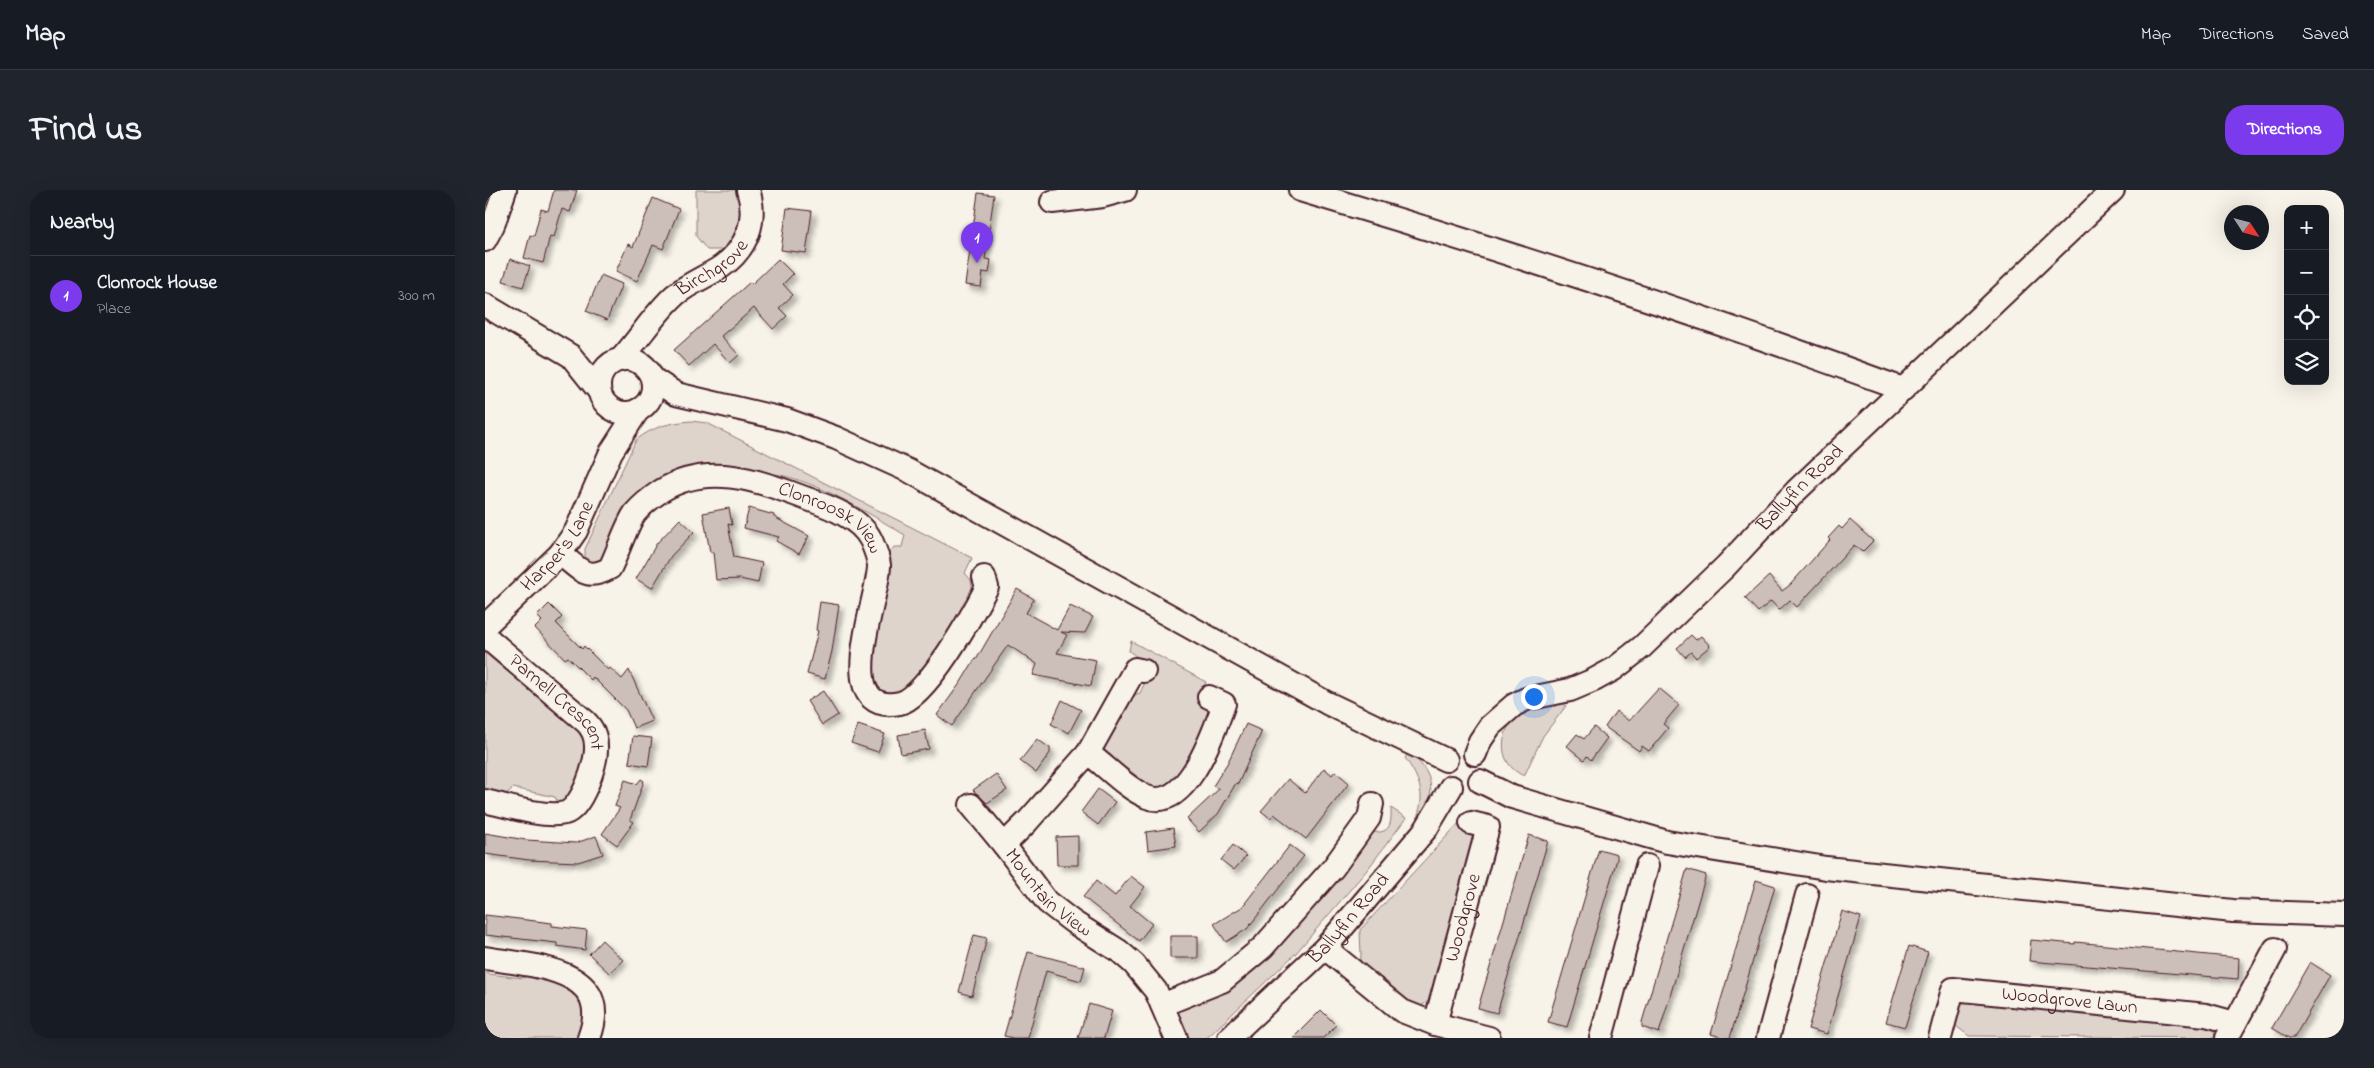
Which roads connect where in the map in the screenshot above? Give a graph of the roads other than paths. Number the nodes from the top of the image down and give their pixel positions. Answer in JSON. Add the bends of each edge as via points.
{"nodes":[{"id":1,"x":505,"y":190,"type":"edge"},
{"id":2,"x":748,"y":190,"type":"edge"},
{"id":3,"x":1125,"y":190,"type":"edge"},
{"id":4,"x":1300,"y":190,"type":"edge"},
{"id":5,"x":2113,"y":190,"type":"edge"},
{"id":6,"x":1051,"y":202,"type":"dead end"},
{"id":7,"x":485,"y":240,"type":"edge"},
{"id":8,"x":485,"y":305,"type":"edge"},
{"id":9,"x":645,"y":332,"type":"junction"},
{"id":10,"x":571,"y":356,"type":"junction"},
{"id":11,"x":617,"y":361,"type":"junction"},
{"id":12,"x":648,"y":372,"type":"junction"},
{"id":13,"x":1903,"y":389,"type":"junction"},
{"id":14,"x":676,"y":394,"type":"junction"},
{"id":15,"x":603,"y":398,"type":"junction"},
{"id":16,"x":643,"y":406,"type":"junction"},
{"id":17,"x":611,"y":452,"type":"junction"},
{"id":18,"x":560,"y":554,"type":"junction"},
{"id":19,"x":984,"y":577,"type":"dead end"},
{"id":20,"x":485,"y":626,"type":"edge"},
{"id":21,"x":485,"y":636,"type":"edge"},
{"id":22,"x":1144,"y":671,"type":"dead end"},
{"id":23,"x":1209,"y":697,"type":"dead end"},
{"id":24,"x":1089,"y":753,"type":"junction"},
{"id":25,"x":1475,"y":754,"type":"junction"},
{"id":26,"x":1446,"y":760,"type":"junction"},
{"id":27,"x":1481,"y":781,"type":"junction"},
{"id":28,"x":1451,"y":787,"type":"junction"},
{"id":29,"x":485,"y":802,"type":"edge"},
{"id":30,"x":971,"y":805,"type":"dead end"},
{"id":31,"x":1374,"y":815,"type":"dead end"},
{"id":32,"x":1471,"y":823,"type":"dead end"},
{"id":33,"x":1004,"y":845,"type":"junction"},
{"id":34,"x":1647,"y":866,"type":"dead end"},
{"id":35,"x":1807,"y":894,"type":"dead end"},
{"id":36,"x":2344,"y":915,"type":"edge"},
{"id":37,"x":1325,"y":948,"type":"junction"},
{"id":38,"x":2275,"y":949,"type":"dead end"},
{"id":39,"x":485,"y":958,"type":"edge"},
{"id":40,"x":1162,"y":1005,"type":"junction"},
{"id":41,"x":1435,"y":1024,"type":"junction"},
{"id":42,"x":2231,"y":1030,"type":"edge"},
{"id":43,"x":589,"y":1038,"type":"edge"},
{"id":44,"x":1176,"y":1038,"type":"edge"},
{"id":45,"x":1229,"y":1038,"type":"edge"},
{"id":46,"x":1489,"y":1038,"type":"edge"},
{"id":47,"x":1601,"y":1038,"type":"edge"},
{"id":48,"x":1769,"y":1038,"type":"edge"},
{"id":49,"x":1940,"y":1038,"type":"edge"}],
"edges":[{"from":1,"to":7,"type":"street"},
{"from":2,"to":9,"type":"street","name":"Birchgrove","via":[[753,218],[742,243],[722,266],[676,295],[650,321]]},
{"from":3,"to":6,"type":"street"},
{"from":4,"to":13,"type":"street","via":[[1445,233],[1753,334]]},
{"from":5,"to":13,"type":"street","name":"Ballyfin Road"},
{"from":8,"to":10,"type":"street"},
{"from":9,"to":11,"type":"street","name":"Birchgrove"},
{"from":9,"to":12,"type":"street"},
{"from":10,"to":11,"type":"street"},
{"from":10,"to":15,"type":"street"},
{"from":11,"to":12,"type":"street","via":[[637,361]]},
{"from":11,"to":15,"type":"street","via":[[602,374]]},
{"from":12,"to":14,"type":"street"},
{"from":12,"to":16,"type":"street","via":[[652,394]]},
{"from":13,"to":25,"type":"street","name":"Ballyfin Road","via":[[1796,491],[1726,566],[1643,647],[1594,680],[1514,705],[1490,726]]},
{"from":14,"to":16,"type":"street"},
{"from":14,"to":26,"type":"street","via":[[787,420],[909,471],[1327,703]]},
{"from":15,"to":16,"type":"street","via":[[622,413]]},
{"from":15,"to":17,"type":"street","name":"Harper's Lane"},
{"from":16,"to":17,"type":"street","name":"Harper's Lane"},
{"from":17,"to":18,"type":"street","name":"Harper's Lane","via":[[587,509]]},
{"from":18,"to":19,"type":"street","name":"Clonroosk View","via":[[590,575],[610,568],[637,511],[670,486],[687,479],[712,475],[742,478],[818,503],[860,526],[876,552],[879,564],[877,586],[863,648],[862,672],[867,690],[887,704],[910,699],[935,671],[972,616],[987,587]]},
{"from":18,"to":20,"type":"street","name":"Harper's Lane"},
{"from":21,"to":29,"type":"street","name":"Parnell Crescent","via":[[586,722],[597,747],[582,796],[568,812],[544,812]]},
{"from":22,"to":24,"type":"street","name":"Mountain View","via":[[1135,669]]},
{"from":23,"to":24,"type":"street","via":[[1224,704],[1221,712],[1195,771],[1178,791],[1169,796],[1156,799],[1141,793]]},
{"from":24,"to":33,"type":"street","name":"Mountain View"},
{"from":25,"to":26,"type":"street","via":[[1454,752]]},
{"from":25,"to":27,"type":"street","via":[[1484,770]]},
{"from":26,"to":28,"type":"street","via":[[1444,778]]},
{"from":27,"to":28,"type":"street","via":[[1470,790]]},
{"from":27,"to":36,"type":"street","via":[[1512,797],[1667,842],[1817,867],[2233,911]]},
{"from":28,"to":37,"type":"street","name":"Ballyfin Road","via":[[1426,829]]},
{"from":30,"to":33,"type":"street"},
{"from":31,"to":40,"type":"street","via":[[1314,892],[1251,958],[1222,981]]},
{"from":32,"to":41,"type":"street","name":"Woodgrove","via":[[1488,827]]},
{"from":33,"to":40,"type":"street","name":"Mountain View","via":[[1047,902],[1134,964],[1156,991]]},
{"from":34,"to":47,"type":"street"},
{"from":35,"to":48,"type":"street"},
{"from":37,"to":41,"type":"street","via":[[1402,1011]]},
{"from":37,"to":45,"type":"street","name":"Ballyfin Road"},
{"from":38,"to":42,"type":"street","name":"Woodgrove Lawn"},
{"from":39,"to":43,"type":"street","via":[[572,976],[589,995],[593,1020]]},
{"from":40,"to":44,"type":"street","name":"Mountain View"},
{"from":41,"to":46,"type":"street"},
{"from":42,"to":49,"type":"street","name":"Woodgrove Lawn","via":[[2206,1014],[1953,989]]}]}
